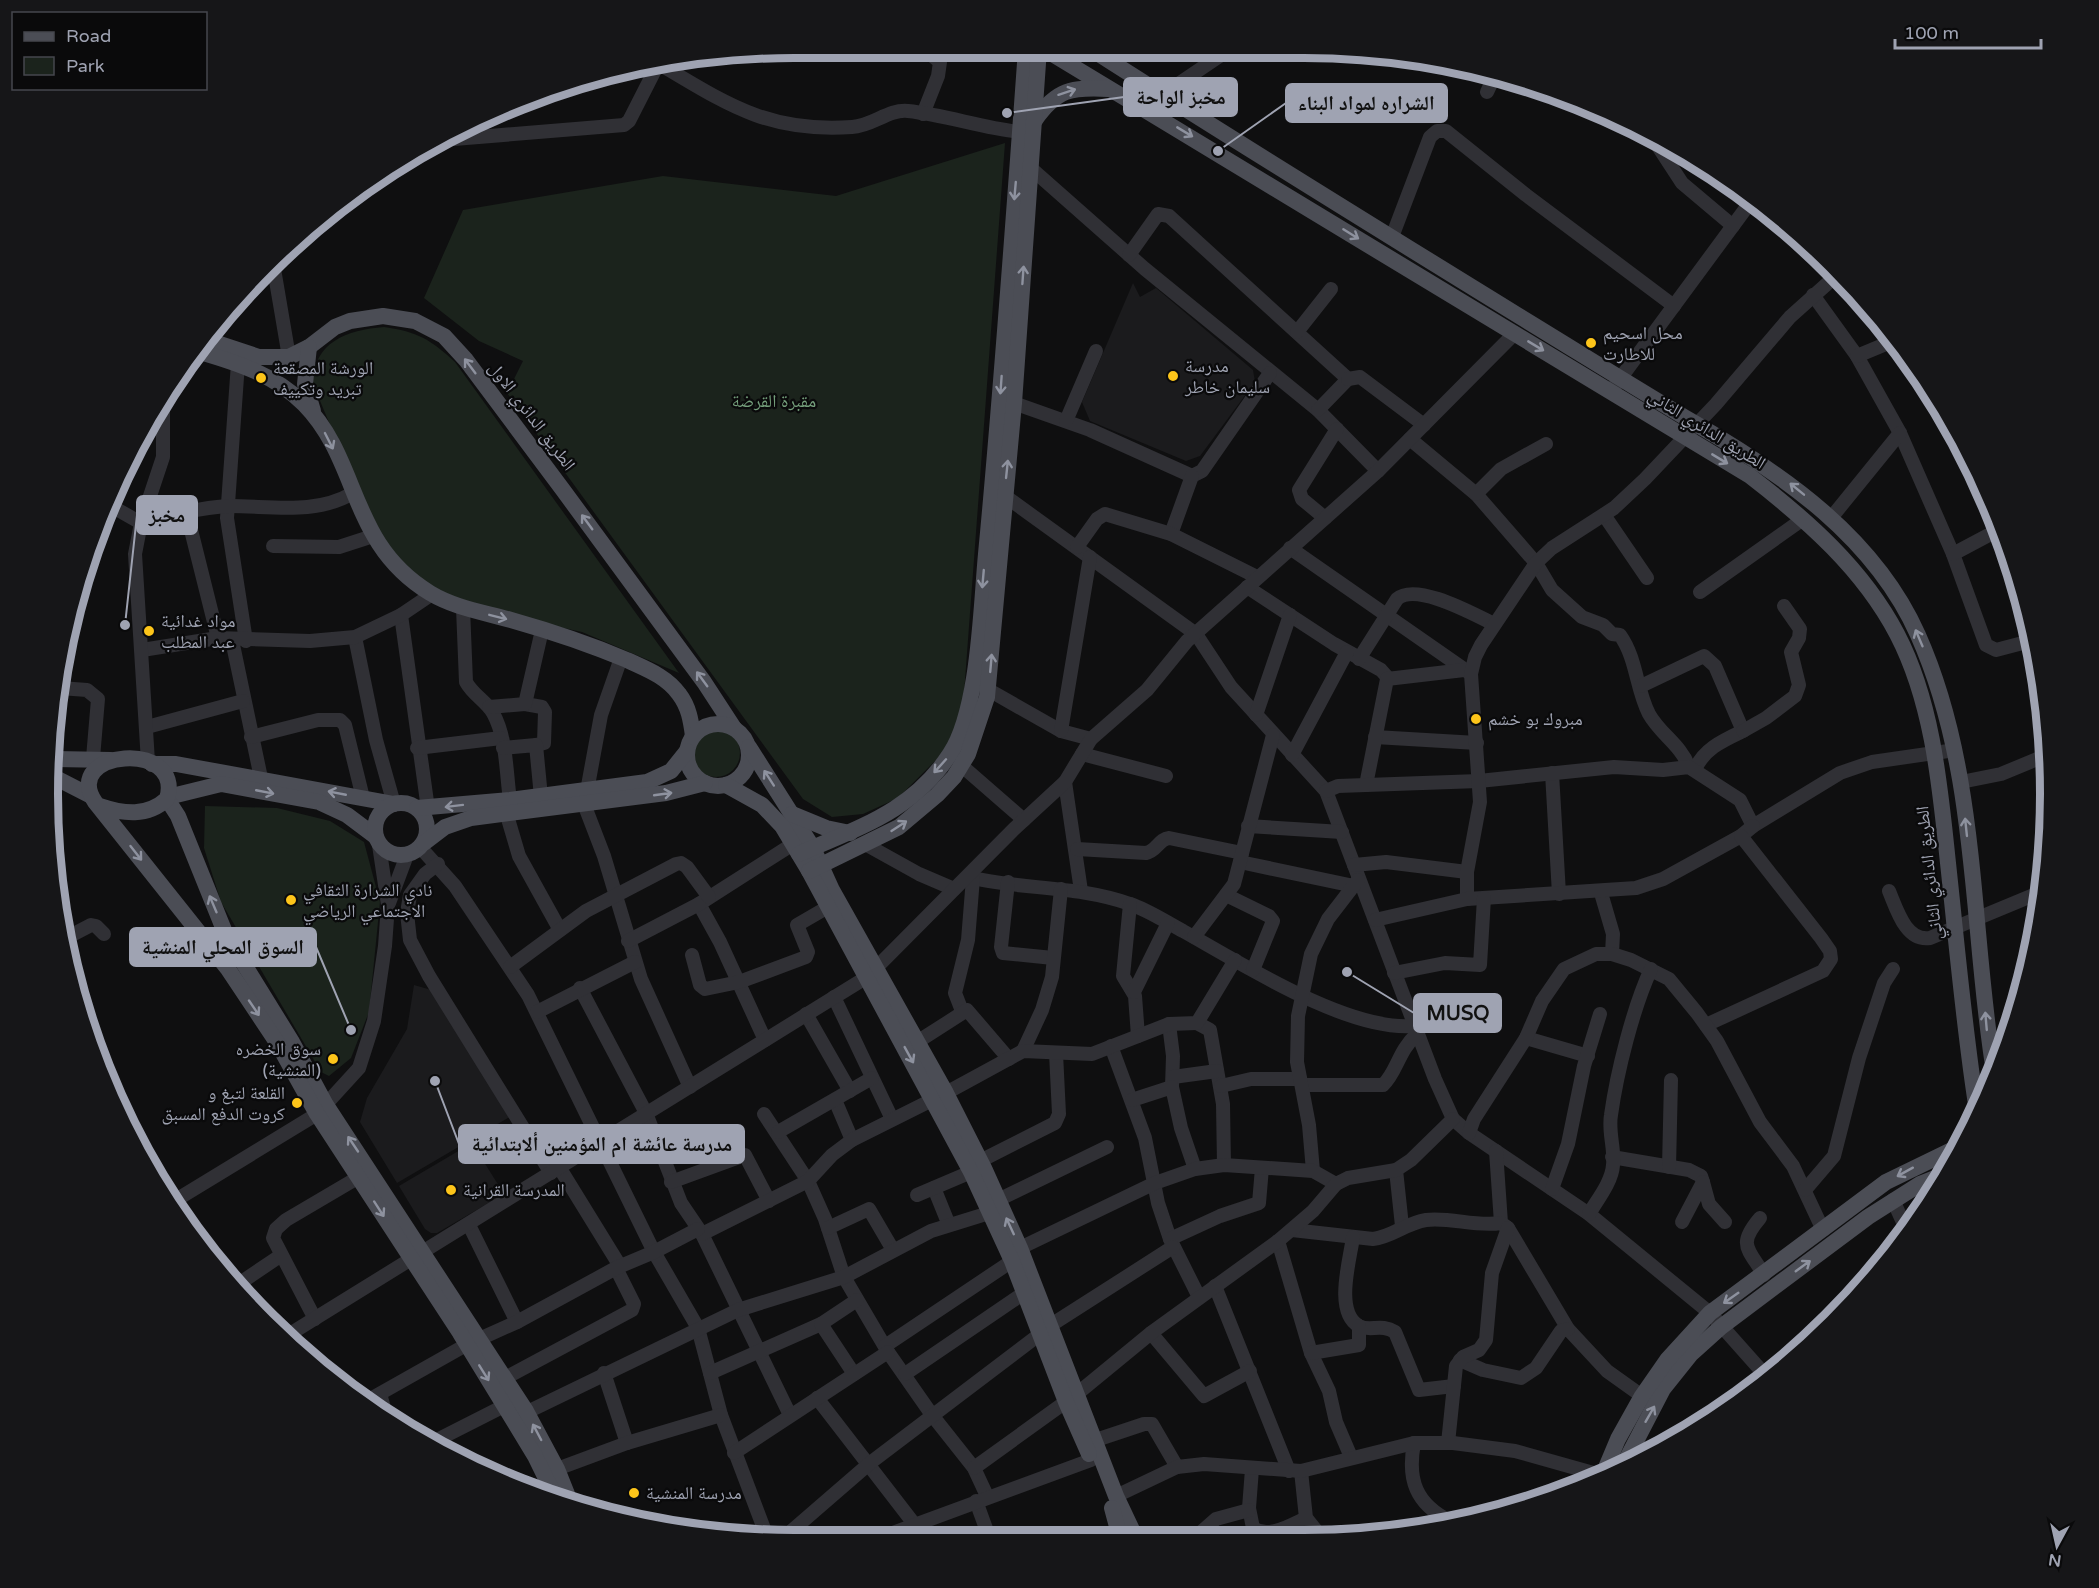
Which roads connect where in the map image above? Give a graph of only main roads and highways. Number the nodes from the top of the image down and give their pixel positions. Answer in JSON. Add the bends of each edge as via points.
{"nodes":[{"id":1,"x":1025,"y":58,"type":"edge"},
{"id":2,"x":1039,"y":58,"type":"edge"},
{"id":3,"x":1059,"y":58,"type":"edge"},
{"id":4,"x":1105,"y":58,"type":"edge"},
{"id":5,"x":1110,"y":89,"type":"junction"},
{"id":6,"x":1034,"y":120,"type":"junction"},
{"id":7,"x":1025,"y":162,"type":"junction"},
{"id":8,"x":213,"y":342,"type":"edge"},
{"id":9,"x":309,"y":347,"type":"junction"},
{"id":10,"x":205,"y":353,"type":"edge"},
{"id":11,"x":315,"y":416,"type":"junction"},
{"id":12,"x":998,"y":491,"type":"junction"},
{"id":13,"x":981,"y":685,"type":"junction"},
{"id":14,"x":734,"y":728,"type":"junction"},
{"id":15,"x":690,"y":744,"type":"junction"},
{"id":16,"x":749,"y":747,"type":"junction"},
{"id":17,"x":59,"y":759,"type":"edge"},
{"id":18,"x":111,"y":760,"type":"junction"},
{"id":19,"x":150,"y":763,"type":"junction"},
{"id":20,"x":59,"y":780,"type":"edge"},
{"id":21,"x":705,"y":783,"type":"junction"},
{"id":22,"x":726,"y":785,"type":"junction"},
{"id":23,"x":585,"y":797,"type":"junction"},
{"id":24,"x":167,"y":798,"type":"junction"},
{"id":25,"x":96,"y":801,"type":"junction"},
{"id":26,"x":394,"y":804,"type":"junction"},
{"id":27,"x":508,"y":806,"type":"junction"},
{"id":28,"x":422,"y":808,"type":"junction"},
{"id":29,"x":792,"y":814,"type":"junction"},
{"id":30,"x":850,"y":833,"type":"junction"},
{"id":31,"x":377,"y":840,"type":"junction"},
{"id":32,"x":417,"y":848,"type":"junction"},
{"id":33,"x":801,"y":849,"type":"junction"},
{"id":34,"x":845,"y":854,"type":"junction"},
{"id":35,"x":815,"y":868,"type":"junction"},
{"id":36,"x":832,"y":890,"type":"junction"},
{"id":37,"x":871,"y":973,"type":"junction"},
{"id":38,"x":1991,"y":1058,"type":"edge"},
{"id":39,"x":940,"y":1096,"type":"junction"},
{"id":40,"x":1975,"y":1096,"type":"edge"},
{"id":41,"x":322,"y":1109,"type":"junction"},
{"id":42,"x":1947,"y":1152,"type":"edge"},
{"id":43,"x":1931,"y":1180,"type":"edge"},
{"id":44,"x":1016,"y":1255,"type":"junction"},
{"id":45,"x":418,"y":1257,"type":"junction"},
{"id":46,"x":1046,"y":1330,"type":"junction"},
{"id":47,"x":473,"y":1341,"type":"junction"},
{"id":48,"x":1071,"y":1398,"type":"junction"},
{"id":49,"x":514,"y":1412,"type":"junction"},
{"id":50,"x":1629,"y":1454,"type":"edge"},
{"id":51,"x":1608,"y":1464,"type":"edge"},
{"id":52,"x":550,"y":1487,"type":"edge"},
{"id":53,"x":566,"y":1493,"type":"edge"},
{"id":54,"x":1117,"y":1530,"type":"edge"},
{"id":55,"x":1132,"y":1530,"type":"edge"}],
"edges":[{"from":1,"to":7,"type":"main road","via":[[1020,132]]},
{"from":2,"to":6,"type":"main road"},
{"from":3,"to":5,"type":"main road","name":"الطريق الدائري الثاني"},
{"from":38,"to":4,"type":"main road","name":"الطريق الدائري الثاني","one_way":true,"via":[[1961,782],[1939,690],[1917,632],[1900,601],[1832,518],[1765,465]]},
{"from":6,"to":5,"type":"main road","one_way":true,"via":[[1059,94],[1080,88]]},
{"from":5,"to":40,"type":"main road","name":"الطريق الدائري الثاني","one_way":true,"via":[[1750,476],[1803,519],[1856,574],[1896,633],[1920,697],[1934,752]]},
{"from":6,"to":7,"type":"main road"},
{"from":7,"to":12,"type":"main road","one_way":true},
{"from":12,"to":7,"type":"main road","one_way":true,"via":[[1014,403]]},
{"from":8,"to":9,"type":"main road","name":"الطريق الدائري الاول","via":[[259,357],[289,357]]},
{"from":9,"to":11,"type":"main road","via":[[305,384]]},
{"from":14,"to":9,"type":"main road","name":"الطريق الدائري الاول","one_way":true,"via":[[704,681],[563,490],[444,336],[415,321],[366,317],[335,327]]},
{"from":10,"to":11,"type":"main road","via":[[238,363],[278,382]]},
{"from":11,"to":15,"type":"main road","one_way":true,"via":[[373,536],[401,572],[432,594],[463,608],[542,630],[652,671],[672,686],[687,707]]},
{"from":12,"to":13,"type":"main road"},
{"from":13,"to":30,"type":"main road","one_way":true,"via":[[949,756],[897,810]]},
{"from":34,"to":13,"type":"main road","one_way":true,"via":[[899,827],[928,804],[962,766],[978,730]]},
{"from":14,"to":15,"type":"main road","via":[[712,724],[701,729]]},
{"from":14,"to":16,"type":"main road"},
{"from":15,"to":21,"type":"main road","via":[[691,770]]},
{"from":15,"to":23,"type":"main road","via":[[670,771],[658,778]]},
{"from":16,"to":22,"type":"main road","via":[[748,766],[743,775]]},
{"from":29,"to":16,"type":"main road","one_way":true},
{"from":17,"to":18,"type":"main road"},
{"from":18,"to":19,"type":"main road"},
{"from":18,"to":25,"type":"main road","via":[[92,773],[89,785]]},
{"from":19,"to":24,"type":"main road","via":[[167,777]]},
{"from":26,"to":19,"type":"main road","one_way":true,"via":[[261,778]]},
{"from":20,"to":25,"type":"main road"},
{"from":21,"to":22,"type":"main road"},
{"from":23,"to":21,"type":"main road","one_way":true,"via":[[686,790]]},
{"from":22,"to":33,"type":"main road","via":[[770,811]]},
{"from":23,"to":27,"type":"main road"},
{"from":23,"to":27,"type":"main road","via":[[541,797]]},
{"from":24,"to":25,"type":"main road","via":[[141,812],[120,811]]},
{"from":24,"to":31,"type":"main road","one_way":true,"via":[[221,784],[319,802],[347,814]]},
{"from":41,"to":24,"type":"main road","one_way":true,"via":[[292,1042],[226,934]]},
{"from":25,"to":41,"type":"main road","one_way":true,"via":[[228,969]]},
{"from":26,"to":28,"type":"main road"},
{"from":26,"to":31,"type":"main road","via":[[378,816]]},
{"from":27,"to":28,"type":"main road","one_way":true},
{"from":27,"to":32,"type":"main road","via":[[454,823]]},
{"from":28,"to":32,"type":"main road","via":[[427,828]]},
{"from":29,"to":30,"type":"main road"},
{"from":29,"to":33,"type":"main road"},
{"from":30,"to":33,"type":"main road"},
{"from":31,"to":32,"type":"main road","via":[[392,854]]},
{"from":33,"to":35,"type":"main road"},
{"from":34,"to":35,"type":"main road"},
{"from":34,"to":36,"type":"main road"},
{"from":35,"to":36,"type":"main road"},
{"from":35,"to":37,"type":"main road","via":[[828,907]]},
{"from":36,"to":37,"type":"main road"},
{"from":37,"to":39,"type":"main road","one_way":true},
{"from":37,"to":39,"type":"main road","via":[[917,1042]]},
{"from":39,"to":44,"type":"main road"},
{"from":45,"to":41,"type":"main road","one_way":true},
{"from":41,"to":45,"type":"main road","one_way":true,"via":[[358,1178]]},
{"from":42,"to":51,"type":"main road","one_way":true,"via":[[1886,1182],[1710,1312],[1667,1360],[1642,1396]]},
{"from":50,"to":43,"type":"main road","one_way":true,"via":[[1663,1389],[1691,1354],[1721,1327],[1893,1200]]},
{"from":44,"to":46,"type":"main road"},
{"from":44,"to":46,"type":"main road","via":[[1024,1293]]},
{"from":45,"to":47,"type":"main road"},
{"from":46,"to":48,"type":"main road"},
{"from":47,"to":49,"type":"main road","one_way":true},
{"from":47,"to":49,"type":"main road","via":[[505,1377]]},
{"from":48,"to":54,"type":"main road"},
{"from":48,"to":55,"type":"main road","via":[[1096,1440]]},
{"from":49,"to":52,"type":"main road"},
{"from":53,"to":49,"type":"main road","one_way":true,"via":[[557,1469]]}]}
